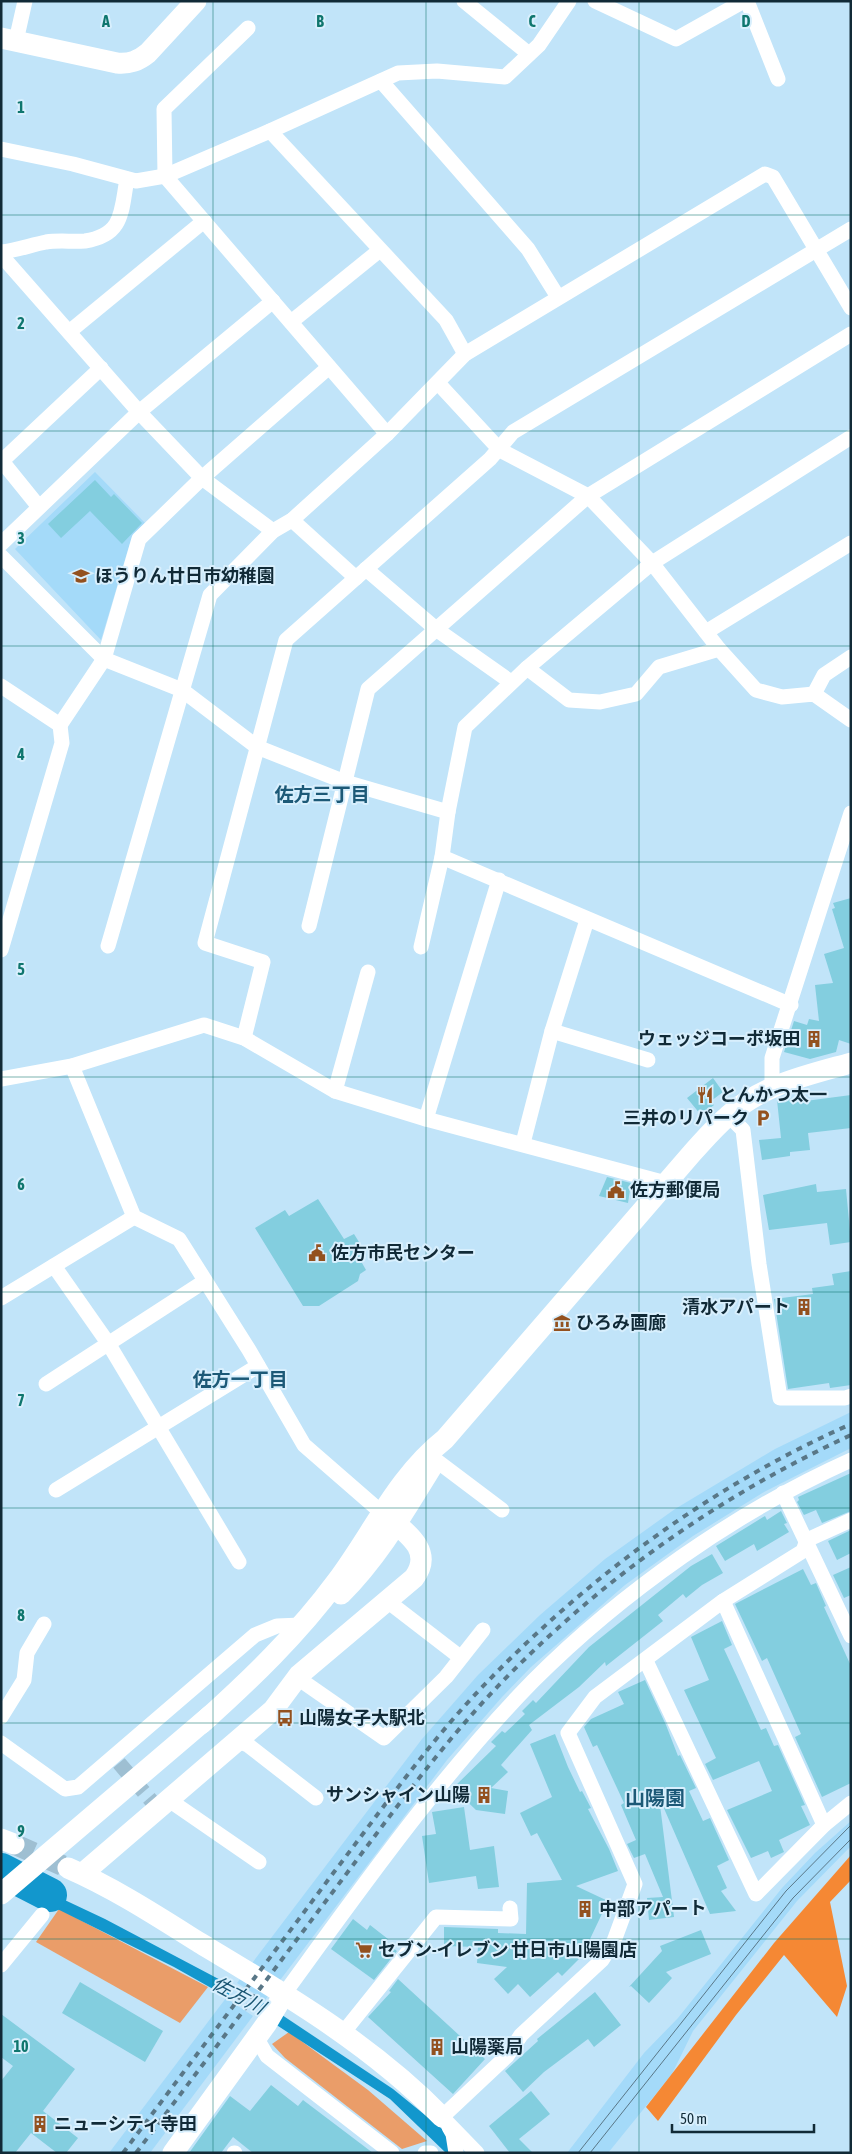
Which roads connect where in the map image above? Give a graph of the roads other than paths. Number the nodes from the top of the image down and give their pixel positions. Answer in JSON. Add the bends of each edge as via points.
{"nodes":[{"id":1,"x":25,"y":1,"type":"edge"},
{"id":2,"x":196,"y":1,"type":"edge"},
{"id":3,"x":464,"y":1,"type":"edge"},
{"id":4,"x":569,"y":1,"type":"edge"},
{"id":5,"x":595,"y":1,"type":"edge"},
{"id":6,"x":745,"y":1,"type":"edge"},
{"id":7,"x":248,"y":28,"type":"dead end"},
{"id":8,"x":8,"y":40,"type":"edge"},
{"id":9,"x":529,"y":54,"type":"junction"},
{"id":10,"x":778,"y":79,"type":"dead end"},
{"id":11,"x":381,"y":81,"type":"junction"},
{"id":12,"x":270,"y":131,"type":"junction"},
{"id":13,"x":1,"y":149,"type":"edge"},
{"id":14,"x":165,"y":176,"type":"junction"},
{"id":15,"x":127,"y":178,"type":"junction"},
{"id":16,"x":204,"y":221,"type":"junction"},
{"id":17,"x":851,"y":229,"type":"edge"},
{"id":18,"x":380,"y":250,"type":"junction"},
{"id":19,"x":816,"y":250,"type":"junction"},
{"id":20,"x":1,"y":253,"type":"edge"},
{"id":21,"x":558,"y":297,"type":"junction"},
{"id":22,"x":272,"y":301,"type":"junction"},
{"id":23,"x":851,"y":308,"type":"edge"},
{"id":24,"x":291,"y":322,"type":"junction"},
{"id":25,"x":69,"y":332,"type":"junction"},
{"id":26,"x":851,"y":334,"type":"edge"},
{"id":27,"x":465,"y":354,"type":"junction"},
{"id":28,"x":329,"y":367,"type":"junction"},
{"id":29,"x":100,"y":368,"type":"junction"},
{"id":30,"x":438,"y":383,"type":"junction"},
{"id":31,"x":139,"y":412,"type":"junction"},
{"id":32,"x":387,"y":434,"type":"junction"},
{"id":33,"x":851,"y":436,"type":"edge"},
{"id":34,"x":500,"y":450,"type":"junction"},
{"id":35,"x":2,"y":461,"type":"edge"},
{"id":36,"x":202,"y":478,"type":"junction"},
{"id":37,"x":588,"y":496,"type":"junction"},
{"id":38,"x":39,"y":508,"type":"junction"},
{"id":39,"x":292,"y":520,"type":"junction"},
{"id":40,"x":273,"y":531,"type":"junction"},
{"id":41,"x":851,"y":543,"type":"edge"},
{"id":42,"x":1,"y":544,"type":"edge"},
{"id":43,"x":1,"y":556,"type":"edge"},
{"id":44,"x":652,"y":563,"type":"junction"},
{"id":45,"x":361,"y":574,"type":"junction"},
{"id":46,"x":436,"y":629,"type":"junction"},
{"id":47,"x":706,"y":632,"type":"junction"},
{"id":48,"x":719,"y":649,"type":"junction"},
{"id":49,"x":851,"y":657,"type":"edge"},
{"id":50,"x":104,"y":659,"type":"junction"},
{"id":51,"x":527,"y":668,"type":"junction"},
{"id":52,"x":511,"y":682,"type":"junction"},
{"id":53,"x":1,"y":686,"type":"edge"},
{"id":54,"x":182,"y":690,"type":"junction"},
{"id":55,"x":814,"y":694,"type":"junction"},
{"id":56,"x":851,"y":720,"type":"edge"},
{"id":57,"x":60,"y":725,"type":"junction"},
{"id":58,"x":257,"y":747,"type":"junction"},
{"id":59,"x":345,"y":782,"type":"junction"},
{"id":60,"x":448,"y":812,"type":"junction"},
{"id":61,"x":851,"y":813,"type":"edge"},
{"id":62,"x":442,"y":857,"type":"junction"},
{"id":63,"x":499,"y":880,"type":"junction"},
{"id":64,"x":587,"y":920,"type":"junction"},
{"id":65,"x":309,"y":926,"type":"dead end"},
{"id":66,"x":108,"y":946,"type":"dead end"},
{"id":67,"x":421,"y":947,"type":"dead end"},
{"id":68,"x":1,"y":950,"type":"edge"},
{"id":69,"x":368,"y":972,"type":"dead end"},
{"id":70,"x":791,"y":1005,"type":"junction"},
{"id":71,"x":552,"y":1031,"type":"junction"},
{"id":72,"x":244,"y":1038,"type":"junction"},
{"id":73,"x":648,"y":1060,"type":"dead end"},
{"id":74,"x":851,"y":1063,"type":"edge"},
{"id":75,"x":72,"y":1066,"type":"junction"},
{"id":76,"x":1,"y":1079,"type":"edge"},
{"id":77,"x":772,"y":1087,"type":"junction"},
{"id":78,"x":335,"y":1091,"type":"junction"},
{"id":79,"x":728,"y":1115,"type":"junction"},
{"id":80,"x":426,"y":1119,"type":"junction"},
{"id":81,"x":523,"y":1143,"type":"junction"},
{"id":82,"x":666,"y":1183,"type":"junction"},
{"id":83,"x":134,"y":1217,"type":"junction"},
{"id":84,"x":54,"y":1266,"type":"junction"},
{"id":85,"x":205,"y":1281,"type":"junction"},
{"id":86,"x":1,"y":1298,"type":"edge"},
{"id":87,"x":108,"y":1343,"type":"junction"},
{"id":88,"x":258,"y":1366,"type":"junction"},
{"id":89,"x":46,"y":1384,"type":"dead end"},
{"id":90,"x":851,"y":1396,"type":"edge"},
{"id":91,"x":158,"y":1426,"type":"junction"},
{"id":92,"x":431,"y":1457,"type":"junction"},
{"id":93,"x":851,"y":1460,"type":"edge"},
{"id":94,"x":56,"y":1490,"type":"dead end"},
{"id":95,"x":783,"y":1492,"type":"junction"},
{"id":96,"x":502,"y":1510,"type":"dead end"},
{"id":97,"x":388,"y":1518,"type":"junction"},
{"id":98,"x":851,"y":1520,"type":"edge"},
{"id":99,"x":807,"y":1540,"type":"junction"},
{"id":100,"x":239,"y":1562,"type":"dead end"},
{"id":101,"x":386,"y":1600,"type":"junction"},
{"id":102,"x":723,"y":1601,"type":"junction"},
{"id":103,"x":846,"y":1615,"type":"edge"},
{"id":104,"x":44,"y":1624,"type":"dead end"},
{"id":105,"x":301,"y":1624,"type":"junction"},
{"id":106,"x":483,"y":1630,"type":"dead end"},
{"id":107,"x":851,"y":1636,"type":"edge"},
{"id":108,"x":460,"y":1656,"type":"junction"},
{"id":109,"x":646,"y":1661,"type":"junction"},
{"id":110,"x":299,"y":1675,"type":"junction"},
{"id":111,"x":1,"y":1717,"type":"edge"},
{"id":112,"x":201,"y":1724,"type":"junction"},
{"id":113,"x":238,"y":1741,"type":"junction"},
{"id":114,"x":1,"y":1742,"type":"edge"},
{"id":115,"x":316,"y":1798,"type":"dead end"},
{"id":116,"x":851,"y":1803,"type":"edge"},
{"id":117,"x":161,"y":1804,"type":"junction"},
{"id":118,"x":824,"y":1825,"type":"junction"},
{"id":119,"x":259,"y":1862,"type":"dead end"},
{"id":120,"x":3,"y":1892,"type":"edge"},
{"id":121,"x":510,"y":1908,"type":"dead end"},
{"id":122,"x":42,"y":1915,"type":"dead end"},
{"id":123,"x":1,"y":1965,"type":"edge"},
{"id":124,"x":270,"y":2016,"type":"junction"},
{"id":125,"x":343,"y":2033,"type":"junction"},
{"id":126,"x":442,"y":2118,"type":"junction"},
{"id":127,"x":455,"y":2148,"type":"edge"},
{"id":128,"x":173,"y":2153,"type":"edge"},
{"id":129,"x":392,"y":2153,"type":"edge"},
{"id":130,"x":425,"y":2153,"type":"edge"},
{"id":131,"x":431,"y":2153,"type":"edge"},
{"id":132,"x":477,"y":2153,"type":"edge"}],
"edges":[{"from":1,"to":8,"type":"street"},
{"from":2,"to":8,"type":"street","via":[[148,53],[128,64]]},
{"from":3,"to":9,"type":"street"},
{"from":4,"to":9,"type":"street","via":[[539,45]]},
{"from":5,"to":6,"type":"street","via":[[676,39]]},
{"from":6,"to":10,"type":"street"},
{"from":7,"to":14,"type":"street","via":[[164,109]]},
{"from":9,"to":11,"type":"street","via":[[505,77],[437,71],[398,73]]},
{"from":11,"to":12,"type":"street"},
{"from":11,"to":21,"type":"street","via":[[528,249]]},
{"from":12,"to":14,"type":"street"},
{"from":12,"to":18,"type":"street"},
{"from":13,"to":15,"type":"street"},
{"from":14,"to":15,"type":"street","via":[[136,181]]},
{"from":14,"to":16,"type":"street"},
{"from":15,"to":20,"type":"street","via":[[120,220],[106,235],[84,241],[47,242]]},
{"from":16,"to":22,"type":"street"},
{"from":16,"to":25,"type":"street"},
{"from":17,"to":19,"type":"street"},
{"from":18,"to":24,"type":"street"},
{"from":18,"to":27,"type":"street","via":[[446,320]]},
{"from":19,"to":21,"type":"street","via":[[773,177],[765,174]]},
{"from":19,"to":23,"type":"street"},
{"from":19,"to":34,"type":"street","via":[[514,432]]},
{"from":20,"to":25,"type":"street"},
{"from":21,"to":27,"type":"street"},
{"from":22,"to":24,"type":"street"},
{"from":22,"to":31,"type":"street"},
{"from":24,"to":28,"type":"street"},
{"from":25,"to":29,"type":"street"},
{"from":26,"to":37,"type":"street"},
{"from":27,"to":30,"type":"street"},
{"from":28,"to":32,"type":"street"},
{"from":28,"to":36,"type":"street"},
{"from":29,"to":31,"type":"street"},
{"from":29,"to":35,"type":"street"},
{"from":30,"to":32,"type":"street"},
{"from":30,"to":34,"type":"street"},
{"from":31,"to":36,"type":"street"},
{"from":31,"to":38,"type":"street"},
{"from":32,"to":39,"type":"street"},
{"from":33,"to":44,"type":"street"},
{"from":34,"to":37,"type":"street"},
{"from":34,"to":45,"type":"street"},
{"from":35,"to":38,"type":"street"},
{"from":36,"to":40,"type":"street"},
{"from":36,"to":50,"type":"street","via":[[139,540]]},
{"from":37,"to":44,"type":"street"},
{"from":37,"to":46,"type":"street"},
{"from":38,"to":42,"type":"street"},
{"from":39,"to":40,"type":"street"},
{"from":39,"to":45,"type":"street"},
{"from":40,"to":54,"type":"street","via":[[210,595]]},
{"from":41,"to":47,"type":"street"},
{"from":43,"to":50,"type":"street"},
{"from":44,"to":47,"type":"street"},
{"from":44,"to":51,"type":"street"},
{"from":45,"to":46,"type":"street"},
{"from":45,"to":58,"type":"street","via":[[286,640]]},
{"from":46,"to":52,"type":"street"},
{"from":46,"to":59,"type":"street","via":[[368,689]]},
{"from":47,"to":48,"type":"street"},
{"from":48,"to":51,"type":"street","via":[[659,667],[636,694],[600,702],[569,700]]},
{"from":48,"to":55,"type":"street","via":[[756,690],[782,697]]},
{"from":49,"to":55,"type":"street","via":[[824,675]]},
{"from":50,"to":54,"type":"street"},
{"from":50,"to":57,"type":"street"},
{"from":51,"to":52,"type":"street"},
{"from":52,"to":60,"type":"street","via":[[465,727]]},
{"from":53,"to":57,"type":"street"},
{"from":54,"to":58,"type":"street"},
{"from":54,"to":66,"type":"street"},
{"from":55,"to":56,"type":"street"},
{"from":57,"to":68,"type":"street","via":[[62,744]]},
{"from":58,"to":59,"type":"street"},
{"from":58,"to":72,"type":"street","via":[[205,943],[263,962]]},
{"from":59,"to":60,"type":"street"},
{"from":59,"to":65,"type":"street"},
{"from":60,"to":62,"type":"street"},
{"from":61,"to":70,"type":"street"},
{"from":62,"to":63,"type":"street"},
{"from":62,"to":67,"type":"street"},
{"from":63,"to":64,"type":"street"},
{"from":63,"to":80,"type":"street"},
{"from":64,"to":70,"type":"street"},
{"from":64,"to":71,"type":"street"},
{"from":69,"to":78,"type":"street"},
{"from":70,"to":77,"type":"street","via":[[772,1058]]},
{"from":71,"to":73,"type":"street"},
{"from":71,"to":81,"type":"street"},
{"from":72,"to":75,"type":"street","via":[[204,1025]]},
{"from":72,"to":78,"type":"street"},
{"from":74,"to":77,"type":"street"},
{"from":75,"to":76,"type":"street"},
{"from":75,"to":83,"type":"street"},
{"from":77,"to":79,"type":"street"},
{"from":78,"to":80,"type":"street"},
{"from":79,"to":82,"type":"street"},
{"from":79,"to":90,"type":"street","via":[[742,1130],[780,1398]]},
{"from":80,"to":81,"type":"street"},
{"from":81,"to":82,"type":"street"},
{"from":82,"to":92,"type":"street"},
{"from":83,"to":84,"type":"street"},
{"from":83,"to":85,"type":"street","via":[[179,1239]]},
{"from":84,"to":86,"type":"street"},
{"from":84,"to":87,"type":"street"},
{"from":85,"to":87,"type":"street"},
{"from":85,"to":88,"type":"street"},
{"from":87,"to":89,"type":"street"},
{"from":87,"to":91,"type":"street"},
{"from":88,"to":91,"type":"street"},
{"from":88,"to":97,"type":"street","via":[[304,1446]]},
{"from":91,"to":94,"type":"street"},
{"from":91,"to":100,"type":"street"},
{"from":92,"to":96,"type":"street"},
{"from":92,"to":97,"type":"street"},
{"from":93,"to":95,"type":"street"},
{"from":95,"to":99,"type":"street"},
{"from":95,"to":124,"type":"street","via":[[655,1576],[533,1681],[436,1791]]},
{"from":97,"to":101,"type":"street","via":[[420,1548],[422,1562],[414,1578]]},
{"from":97,"to":105,"type":"street"},
{"from":97,"to":112,"type":"street","via":[[374,1558],[354,1581],[310,1626]]},
{"from":98,"to":99,"type":"street"},
{"from":99,"to":102,"type":"street","via":[[803,1551]]},
{"from":99,"to":103,"type":"street"},
{"from":101,"to":108,"type":"street"},
{"from":101,"to":110,"type":"street"},
{"from":102,"to":109,"type":"street"},
{"from":102,"to":118,"type":"street"},
{"from":103,"to":107,"type":"street"},
{"from":104,"to":111,"type":"street","via":[[27,1653],[24,1680]]},
{"from":105,"to":112,"type":"street","via":[[263,1666]]},
{"from":105,"to":114,"type":"street","via":[[277,1626],[255,1635],[116,1760],[78,1787],[65,1789]]},
{"from":106,"to":108,"type":"street"},
{"from":108,"to":110,"type":"street","via":[[446,1677],[384,1738],[302,1681]]},
{"from":109,"to":118,"type":"street","via":[[756,1894]]},
{"from":109,"to":126,"type":"street","via":[[595,1697],[568,1733],[635,1884],[614,1941],[602,1960],[521,2035],[507,2056]]},
{"from":110,"to":113,"type":"street","via":[[273,1710]]},
{"from":112,"to":120,"type":"street"},
{"from":113,"to":115,"type":"street","via":[[248,1745]]},
{"from":113,"to":117,"type":"street"},
{"from":116,"to":118,"type":"street"},
{"from":117,"to":119,"type":"street"},
{"from":117,"to":124,"type":"street","via":[[75,1871],[103,1884]]},
{"from":121,"to":125,"type":"street","via":[[511,1919],[436,1917]]},
{"from":122,"to":123,"type":"street"},
{"from":124,"to":125,"type":"street"},
{"from":124,"to":128,"type":"street"},
{"from":124,"to":129,"type":"street","via":[[267,2056]]},
{"from":125,"to":126,"type":"street","via":[[404,2082]]},
{"from":126,"to":127,"type":"street","via":[[453,2134]]},
{"from":126,"to":132,"type":"street"},
{"from":130,"to":131,"type":"street"}]}
